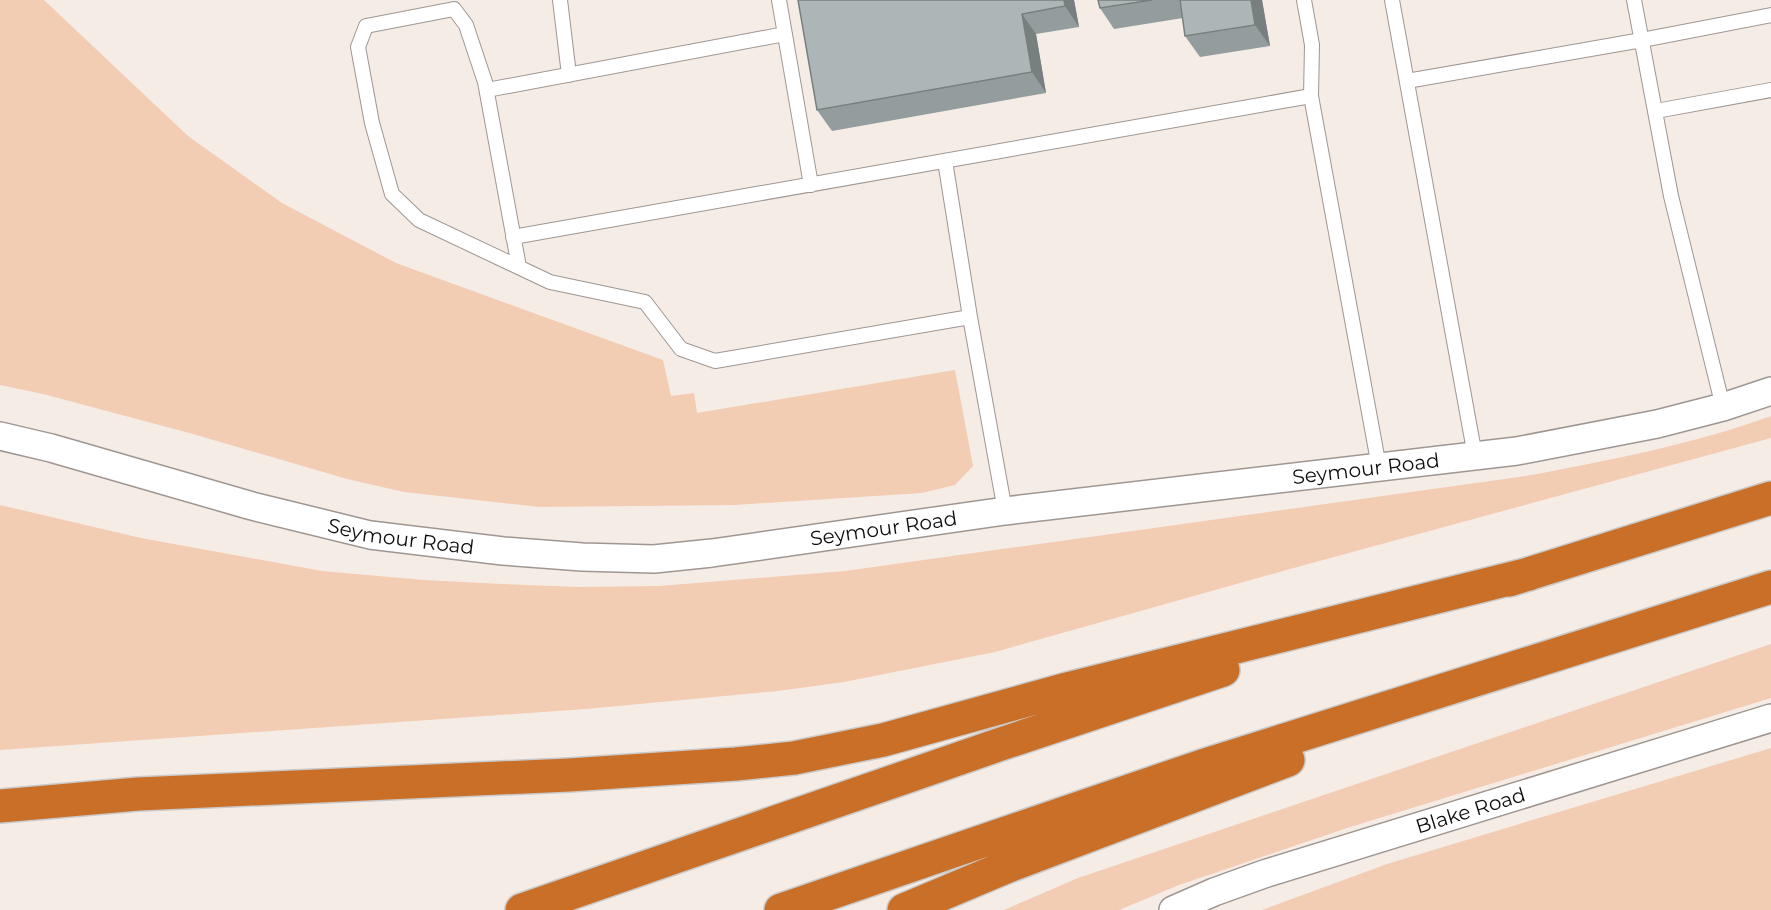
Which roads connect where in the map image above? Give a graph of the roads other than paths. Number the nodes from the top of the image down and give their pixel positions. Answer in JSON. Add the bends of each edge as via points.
{"nodes":[{"id":1,"x":560,"y":0,"type":"edge"},
{"id":2,"x":779,"y":0,"type":"edge"},
{"id":3,"x":1304,"y":0,"type":"edge"},
{"id":4,"x":1392,"y":0,"type":"edge"},
{"id":5,"x":1634,"y":0,"type":"edge"},
{"id":6,"x":1771,"y":15,"type":"edge"},
{"id":7,"x":785,"y":34,"type":"junction"},
{"id":8,"x":1642,"y":40,"type":"junction"},
{"id":9,"x":569,"y":75,"type":"junction"},
{"id":10,"x":1407,"y":81,"type":"junction"},
{"id":11,"x":487,"y":90,"type":"junction"},
{"id":12,"x":1771,"y":90,"type":"edge"},
{"id":13,"x":1311,"y":96,"type":"junction"},
{"id":14,"x":1656,"y":111,"type":"junction"},
{"id":15,"x":945,"y":161,"type":"junction"},
{"id":16,"x":811,"y":185,"type":"junction"},
{"id":17,"x":513,"y":237,"type":"junction"},
{"id":18,"x":519,"y":267,"type":"junction"},
{"id":19,"x":970,"y":317,"type":"junction"},
{"id":20,"x":1771,"y":391,"type":"edge"},
{"id":21,"x":1723,"y":407,"type":"junction"},
{"id":22,"x":0,"y":436,"type":"edge"},
{"id":23,"x":1475,"y":456,"type":"junction"},
{"id":24,"x":1379,"y":467,"type":"junction"},
{"id":25,"x":1771,"y":498,"type":"edge"},
{"id":26,"x":1005,"y":511,"type":"junction"},
{"id":27,"x":1528,"y":574,"type":"junction"},
{"id":28,"x":1771,"y":587,"type":"edge"},
{"id":29,"x":1626,"y":631,"type":"junction"},
{"id":30,"x":1771,"y":718,"type":"edge"},
{"id":31,"x":0,"y":806,"type":"edge"},
{"id":32,"x":522,"y":910,"type":"edge"},
{"id":33,"x":781,"y":910,"type":"edge"},
{"id":34,"x":904,"y":910,"type":"edge"},
{"id":35,"x":1173,"y":910,"type":"edge"}],
"edges":[{"from":1,"to":9,"type":"lane"},
{"from":2,"to":7,"type":"lane"},
{"from":3,"to":13,"type":"lane","via":[[1312,45]]},
{"from":4,"to":10,"type":"lane"},
{"from":5,"to":8,"type":"lane"},
{"from":6,"to":8,"type":"lane"},
{"from":7,"to":9,"type":"lane"},
{"from":7,"to":16,"type":"lane"},
{"from":8,"to":10,"type":"lane"},
{"from":8,"to":14,"type":"lane"},
{"from":9,"to":11,"type":"lane"},
{"from":10,"to":23,"type":"lane"},
{"from":11,"to":17,"type":"lane"},
{"from":11,"to":18,"type":"lane","via":[[466,25],[454,9],[366,26],[358,47],[372,123],[392,194],[419,220]]},
{"from":12,"to":14,"type":"lane"},
{"from":13,"to":15,"type":"lane"},
{"from":13,"to":24,"type":"lane"},
{"from":14,"to":21,"type":"lane","via":[[1671,196]]},
{"from":15,"to":16,"type":"lane"},
{"from":15,"to":19,"type":"lane"},
{"from":16,"to":17,"type":"lane"},
{"from":17,"to":18,"type":"lane"},
{"from":18,"to":19,"type":"lane","via":[[550,282],[645,302],[681,349],[715,361]]},
{"from":19,"to":26,"type":"lane"},
{"from":20,"to":21,"type":"street","name":"Seymour Road"},
{"from":21,"to":23,"type":"street","name":"Seymour Road","via":[[1605,435]]},
{"from":22,"to":26,"type":"street","name":"Seymour Road","via":[[370,535],[463,548],[582,557],[681,557]]},
{"from":23,"to":24,"type":"street","name":"Seymour Road"},
{"from":24,"to":26,"type":"street","name":"Seymour Road"},
{"from":25,"to":27,"type":"highway"},
{"from":27,"to":31,"type":"highway","via":[[1067,689],[884,740],[794,758],[569,775],[138,794]]},
{"from":27,"to":32,"type":"highway","via":[[1012,740]]},
{"from":28,"to":29,"type":"highway"},
{"from":29,"to":33,"type":"highway","via":[[1202,766]]},
{"from":29,"to":34,"type":"highway","via":[[1006,867]]},
{"from":30,"to":35,"type":"street","name":"Blake Road","via":[[1264,874]]}]}
